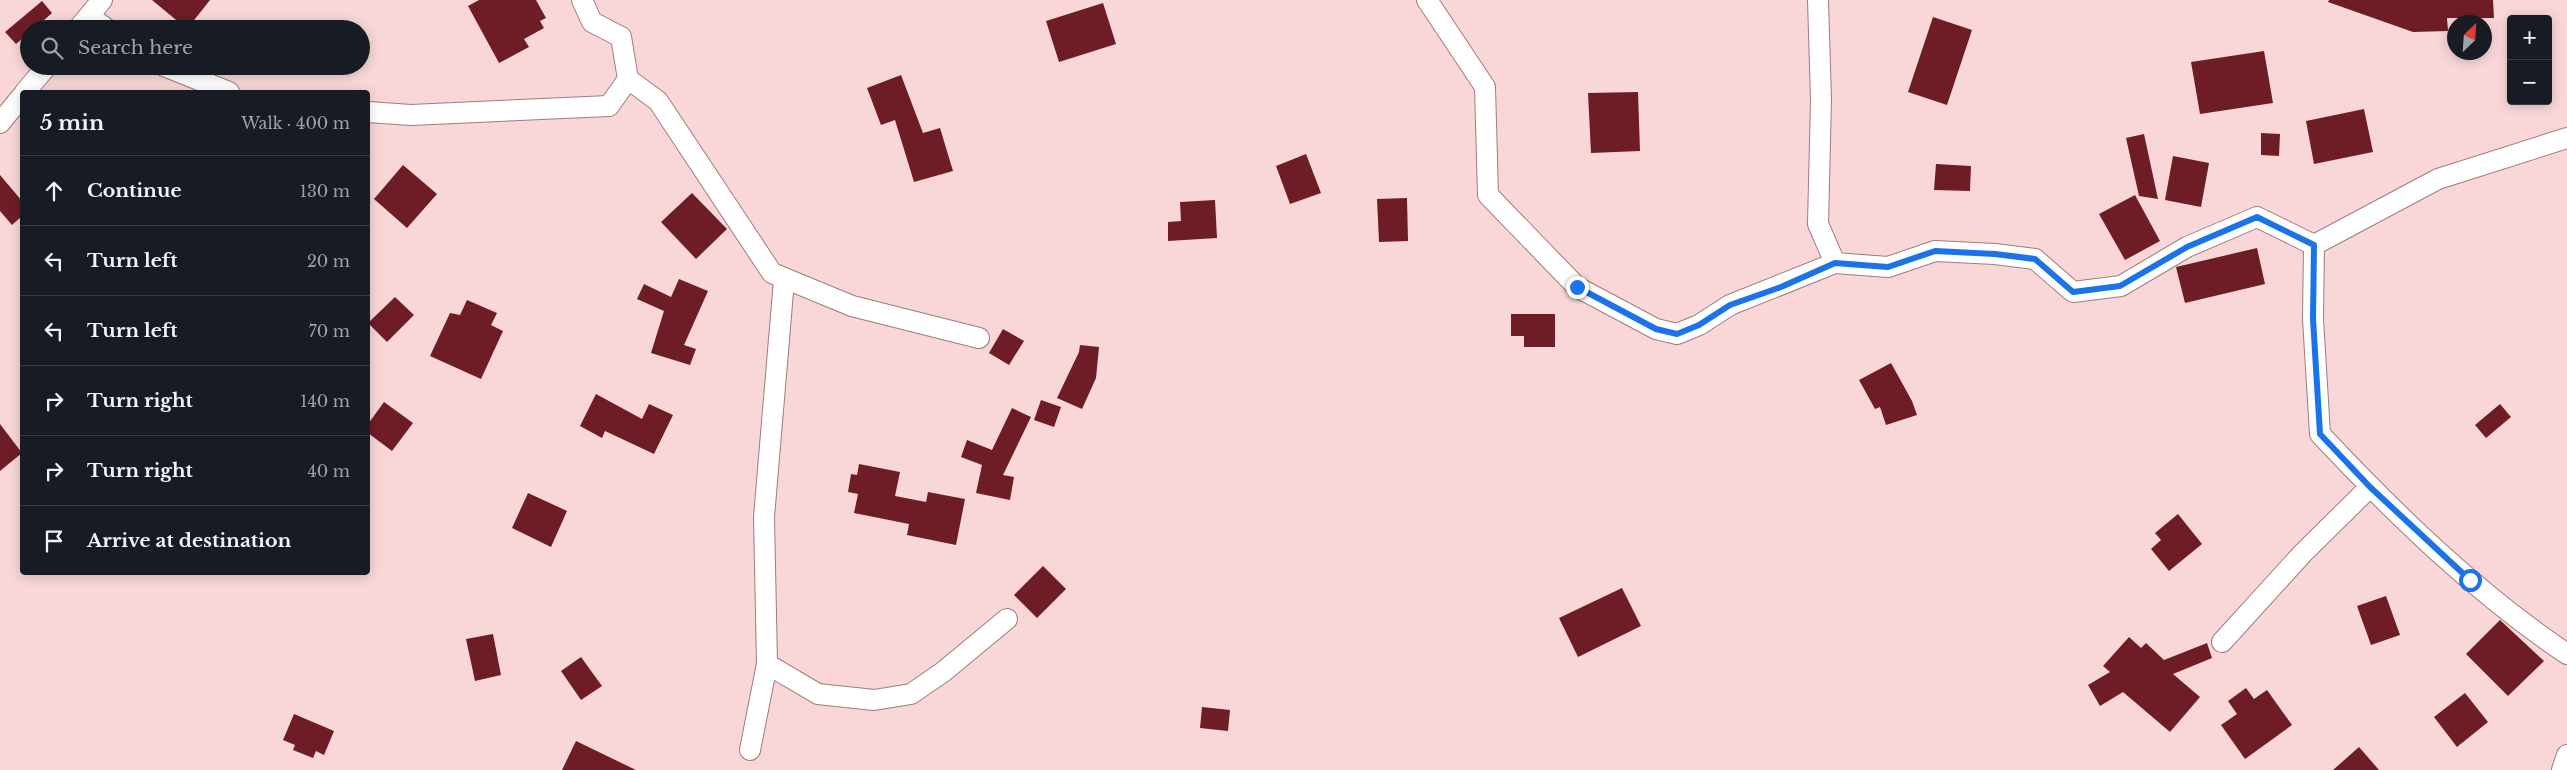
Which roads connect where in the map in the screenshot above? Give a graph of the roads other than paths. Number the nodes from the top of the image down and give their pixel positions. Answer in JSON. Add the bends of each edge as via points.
{"nodes":[{"id":1,"x":582,"y":0,"type":"edge"},
{"id":2,"x":1427,"y":0,"type":"edge"},
{"id":3,"x":1818,"y":0,"type":"edge"},
{"id":4,"x":92,"y":10,"type":"edge"},
{"id":5,"x":100,"y":20,"type":"edge"},
{"id":6,"x":39,"y":75,"type":"edge"},
{"id":7,"x":186,"y":75,"type":"edge"},
{"id":8,"x":628,"y":79,"type":"junction"},
{"id":9,"x":27,"y":90,"type":"edge"},
{"id":10,"x":224,"y":90,"type":"edge"},
{"id":11,"x":20,"y":98,"type":"edge"},
{"id":12,"x":370,"y":112,"type":"edge"},
{"id":13,"x":0,"y":122,"type":"edge"},
{"id":14,"x":2567,"y":138,"type":"edge"},
{"id":15,"x":2314,"y":245,"type":"junction"},
{"id":16,"x":1835,"y":263,"type":"junction"},
{"id":17,"x":784,"y":280,"type":"junction"},
{"id":18,"x":979,"y":338,"type":"dead end"},
{"id":19,"x":2370,"y":487,"type":"junction"},
{"id":20,"x":1007,"y":619,"type":"dead end"},
{"id":21,"x":2222,"y":642,"type":"dead end"},
{"id":22,"x":2567,"y":654,"type":"edge"},
{"id":23,"x":767,"y":664,"type":"junction"},
{"id":24,"x":750,"y":750,"type":"dead end"},
{"id":25,"x":2567,"y":755,"type":"edge"},
{"id":26,"x":2562,"y":770,"type":"edge"}],
"edges":[{"from":1,"to":8,"type":"street","via":[[592,22],[621,37]]},
{"from":2,"to":16,"type":"street","via":[[1485,87],[1488,195],[1577,287],[1656,329],[1677,334],[1699,325],[1730,305]]},
{"from":3,"to":16,"type":"street","via":[[1821,100],[1818,224]]},
{"from":4,"to":5,"type":"street"},
{"from":6,"to":9,"type":"street"},
{"from":7,"to":10,"type":"street"},
{"from":8,"to":12,"type":"street","via":[[609,106],[411,116]]},
{"from":8,"to":17,"type":"street","via":[[658,101],[772,273]]},
{"from":11,"to":13,"type":"street"},
{"from":14,"to":15,"type":"street","via":[[2438,179]]},
{"from":15,"to":16,"type":"street","via":[[2257,217],[2187,247],[2120,286],[2073,292],[2035,259],[1995,254],[1935,251],[1888,267]]},
{"from":15,"to":19,"type":"street","via":[[2313,319],[2320,434]]},
{"from":17,"to":18,"type":"street","via":[[852,306]]},
{"from":17,"to":23,"type":"street","via":[[764,518]]},
{"from":19,"to":21,"type":"street","via":[[2303,553]]},
{"from":19,"to":22,"type":"street","via":[[2470,580],[2532,631]]},
{"from":20,"to":23,"type":"street","via":[[911,694],[874,700],[818,694]]},
{"from":23,"to":24,"type":"street"},
{"from":25,"to":26,"type":"street"}]}
